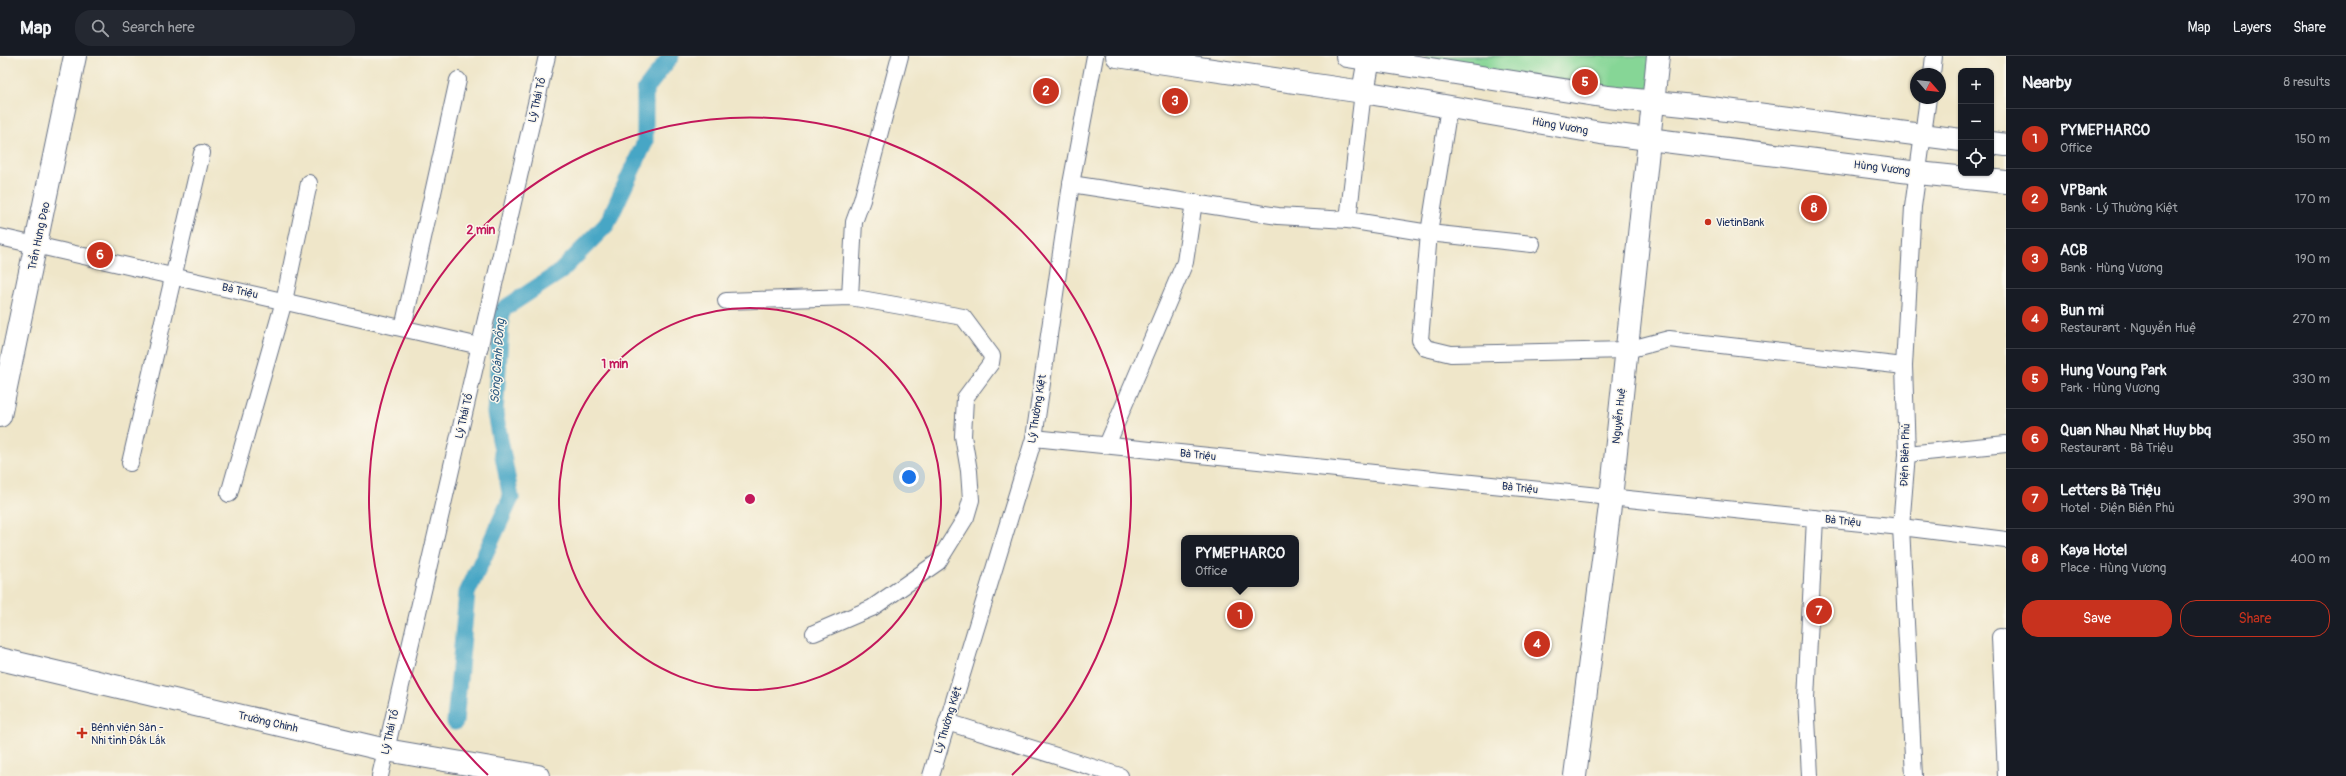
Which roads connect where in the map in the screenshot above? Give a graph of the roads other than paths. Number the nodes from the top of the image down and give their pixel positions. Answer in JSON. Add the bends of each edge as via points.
{"nodes":[{"id":1,"x":75,"y":56,"type":"edge"},
{"id":2,"x":547,"y":56,"type":"edge"},
{"id":3,"x":900,"y":56,"type":"edge"},
{"id":4,"x":1095,"y":56,"type":"edge"},
{"id":5,"x":1117,"y":56,"type":"edge"},
{"id":6,"x":1347,"y":56,"type":"edge"},
{"id":7,"x":1658,"y":56,"type":"edge"},
{"id":8,"x":1934,"y":56,"type":"edge"},
{"id":9,"x":1369,"y":59,"type":"junction"},
{"id":10,"x":1933,"y":68,"type":"edge"},
{"id":11,"x":458,"y":80,"type":"dead end"},
{"id":12,"x":1363,"y":92,"type":"junction"},
{"id":13,"x":1653,"y":101,"type":"junction"},
{"id":14,"x":1927,"y":104,"type":"edge"},
{"id":15,"x":1449,"y":107,"type":"junction"},
{"id":16,"x":1923,"y":135,"type":"junction"},
{"id":17,"x":1650,"y":138,"type":"junction"},
{"id":18,"x":1958,"y":140,"type":"edge"},
{"id":19,"x":1994,"y":143,"type":"edge"},
{"id":20,"x":2006,"y":145,"type":"edge"},
{"id":21,"x":202,"y":153,"type":"dead end"},
{"id":22,"x":1918,"y":173,"type":"junction"},
{"id":23,"x":2006,"y":182,"type":"edge"},
{"id":24,"x":309,"y":183,"type":"dead end"},
{"id":25,"x":1071,"y":184,"type":"junction"},
{"id":26,"x":1194,"y":202,"type":"junction"},
{"id":27,"x":1348,"y":220,"type":"junction"},
{"id":28,"x":1429,"y":233,"type":"junction"},
{"id":29,"x":0,"y":237,"type":"edge"},
{"id":30,"x":1532,"y":244,"type":"dead end"},
{"id":31,"x":37,"y":245,"type":"junction"},
{"id":32,"x":175,"y":276,"type":"junction"},
{"id":33,"x":850,"y":297,"type":"junction"},
{"id":34,"x":284,"y":301,"type":"junction"},
{"id":35,"x":726,"y":301,"type":"dead end"},
{"id":36,"x":403,"y":328,"type":"junction"},
{"id":37,"x":480,"y":346,"type":"junction"},
{"id":38,"x":1627,"y":350,"type":"junction"},
{"id":39,"x":1904,"y":366,"type":"junction"},
{"id":40,"x":0,"y":416,"type":"edge"},
{"id":41,"x":1034,"y":438,"type":"junction"},
{"id":42,"x":2006,"y":444,"type":"edge"},
{"id":43,"x":1106,"y":445,"type":"junction"},
{"id":44,"x":1907,"y":454,"type":"junction"},
{"id":45,"x":130,"y":463,"type":"dead end"},
{"id":46,"x":229,"y":494,"type":"dead end"},
{"id":47,"x":1611,"y":498,"type":"junction"},
{"id":48,"x":1815,"y":518,"type":"junction"},
{"id":49,"x":1901,"y":526,"type":"junction"},
{"id":50,"x":2006,"y":540,"type":"edge"},
{"id":51,"x":814,"y":633,"type":"dead end"},
{"id":52,"x":2000,"y":637,"type":"dead end"},
{"id":53,"x":0,"y":659,"type":"edge"},
{"id":54,"x":947,"y":722,"type":"junction"},
{"id":55,"x":386,"y":750,"type":"junction"},
{"id":56,"x":380,"y":776,"type":"edge"},
{"id":57,"x":538,"y":776,"type":"edge"},
{"id":58,"x":931,"y":776,"type":"edge"},
{"id":59,"x":1120,"y":776,"type":"edge"},
{"id":60,"x":1575,"y":776,"type":"edge"},
{"id":61,"x":1810,"y":776,"type":"edge"},
{"id":62,"x":1914,"y":776,"type":"edge"},
{"id":63,"x":2006,"y":776,"type":"edge"}],
"edges":[{"from":1,"to":31,"type":"main road","name":"Trần Hưng Đạo"},
{"from":2,"to":37,"type":"street","name":"Lý Thái Tổ"},
{"from":3,"to":33,"type":"street","via":[[854,222]]},
{"from":4,"to":25,"type":"street","name":"Lý Thường Kiệt"},
{"from":5,"to":12,"type":"main road","name":"Hùng Vương"},
{"from":6,"to":9,"type":"main road"},
{"from":7,"to":13,"type":"main road","name":"Nguyễn Huệ"},
{"from":8,"to":10,"type":"street"},
{"from":9,"to":12,"type":"main road"},
{"from":9,"to":13,"type":"main road","via":[[1608,97]]},
{"from":11,"to":36,"type":"street"},
{"from":12,"to":15,"type":"main road","name":"Hùng Vương"},
{"from":12,"to":27,"type":"street"},
{"from":13,"to":16,"type":"main road"},
{"from":13,"to":17,"type":"main road","name":"Nguyễn Huệ"},
{"from":14,"to":16,"type":"street","name":"Điện Biên Phủ"},
{"from":15,"to":17,"type":"main road","name":"Hùng Vương","via":[[1601,133]]},
{"from":15,"to":28,"type":"street"},
{"from":16,"to":18,"type":"main road"},
{"from":16,"to":22,"type":"street","name":"Điện Biên Phủ"},
{"from":17,"to":22,"type":"main road","name":"Hùng Vương"},
{"from":17,"to":38,"type":"main road","name":"Nguyễn Huệ"},
{"from":19,"to":20,"type":"main road"},
{"from":21,"to":32,"type":"street"},
{"from":22,"to":23,"type":"main road","name":"Hùng Vương"},
{"from":22,"to":39,"type":"street","name":"Điện Biên Phủ","via":[[1913,207]]},
{"from":24,"to":34,"type":"street"},
{"from":25,"to":26,"type":"street"},
{"from":25,"to":41,"type":"street","name":"Lý Thường Kiệt"},
{"from":26,"to":27,"type":"street","via":[[1278,216]]},
{"from":26,"to":43,"type":"street","via":[[1185,262]]},
{"from":27,"to":28,"type":"street"},
{"from":28,"to":30,"type":"street"},
{"from":28,"to":38,"type":"street","via":[[1420,340],[1426,348],[1451,354]]},
{"from":29,"to":31,"type":"street","name":"Bà Triệu"},
{"from":31,"to":32,"type":"street","name":"Bà Triệu"},
{"from":31,"to":40,"type":"main road","name":"Trần Hưng Đạo"},
{"from":32,"to":34,"type":"street","name":"Bà Triệu"},
{"from":32,"to":45,"type":"street"},
{"from":33,"to":35,"type":"street"},
{"from":33,"to":51,"type":"street","via":[[963,317],[992,356],[991,363],[965,398],[963,436],[971,500],[966,517],[938,562],[872,608]]},
{"from":34,"to":36,"type":"street","name":"Bà Triệu"},
{"from":34,"to":46,"type":"street"},
{"from":36,"to":37,"type":"street","name":"Bà Triệu"},
{"from":37,"to":55,"type":"street","name":"Lý Thái Tổ"},
{"from":38,"to":39,"type":"street","via":[[1669,339]]},
{"from":38,"to":47,"type":"main road","name":"Nguyễn Huệ"},
{"from":39,"to":44,"type":"street","name":"Điện Biên Phủ"},
{"from":41,"to":43,"type":"street","name":"Bà Triệu"},
{"from":41,"to":54,"type":"street","name":"Lý Thường Kiệt"},
{"from":42,"to":44,"type":"street"},
{"from":43,"to":47,"type":"street","name":"Bà Triệu"},
{"from":44,"to":49,"type":"street","name":"Điện Biên Phủ"},
{"from":47,"to":48,"type":"street","name":"Bà Triệu"},
{"from":47,"to":60,"type":"main road","name":"Nguyễn Huệ"},
{"from":48,"to":49,"type":"street","name":"Bà Triệu"},
{"from":48,"to":61,"type":"street","via":[[1806,699]]},
{"from":49,"to":50,"type":"street","name":"Bà Triệu"},
{"from":49,"to":62,"type":"street","name":"Điện Biên Phủ"},
{"from":52,"to":63,"type":"street"},
{"from":53,"to":55,"type":"main road","name":"Trường Chinh"},
{"from":54,"to":58,"type":"street","name":"Lý Thường Kiệt"},
{"from":54,"to":59,"type":"street"},
{"from":55,"to":56,"type":"street","name":"Lý Thái Tổ"},
{"from":55,"to":57,"type":"main road","name":"Trường Chinh"}]}
